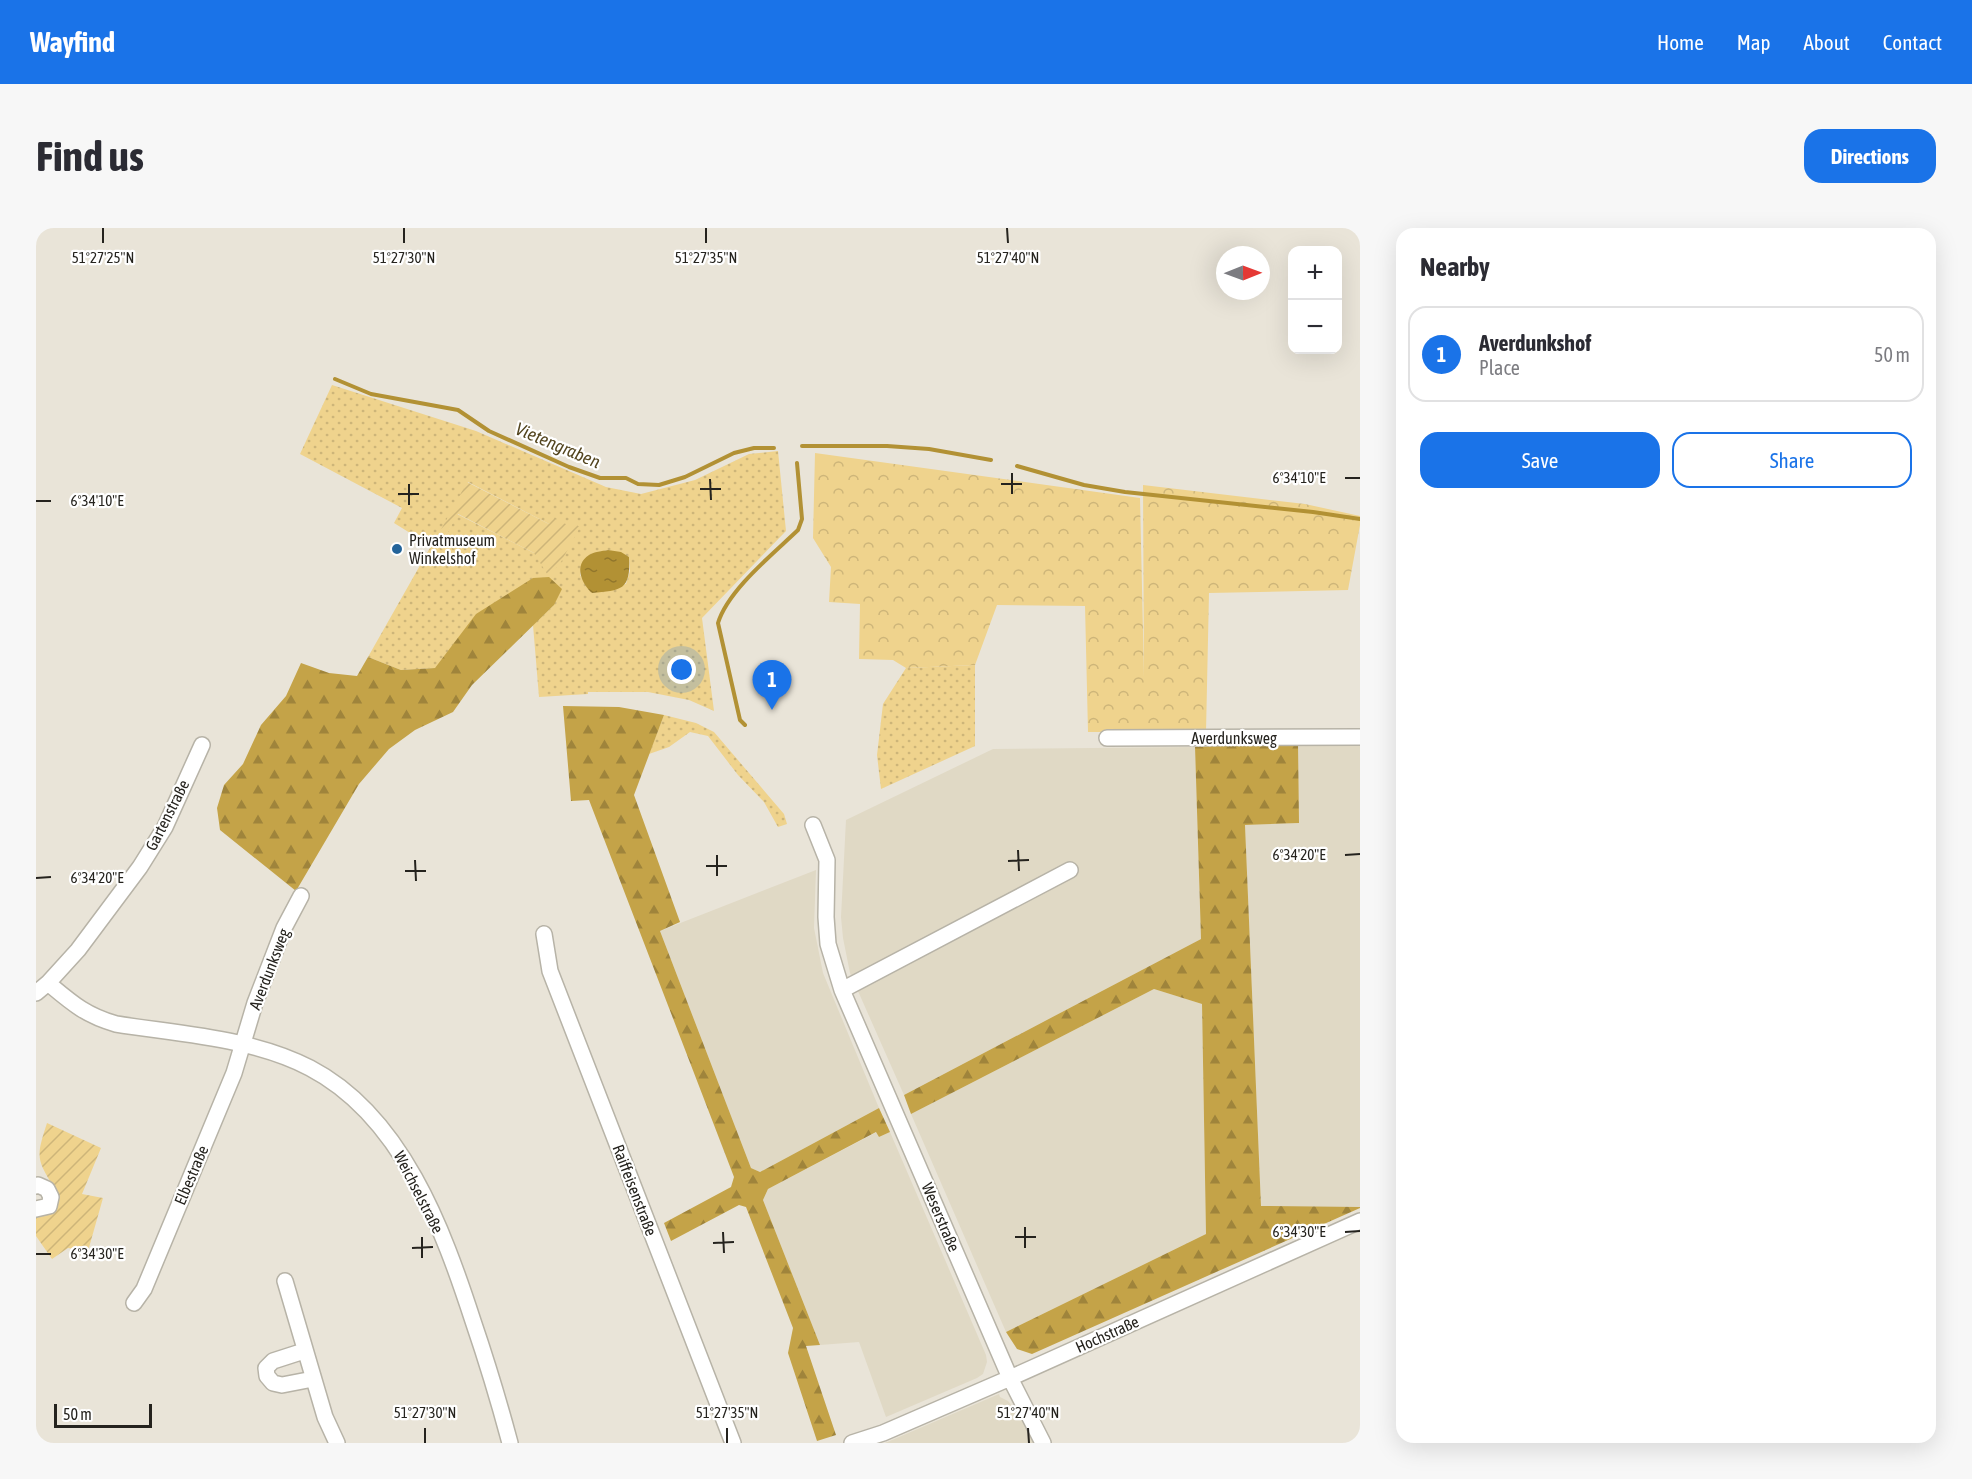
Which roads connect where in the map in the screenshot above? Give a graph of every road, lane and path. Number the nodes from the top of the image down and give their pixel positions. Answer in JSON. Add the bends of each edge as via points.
{"nodes":[{"id":1,"x":1360,"y":737,"type":"edge"},
{"id":2,"x":1107,"y":738,"type":"dead end"},
{"id":3,"x":202,"y":745,"type":"dead end"},
{"id":4,"x":813,"y":825,"type":"dead end"},
{"id":5,"x":1070,"y":870,"type":"dead end"},
{"id":6,"x":301,"y":896,"type":"dead end"},
{"id":7,"x":544,"y":934,"type":"dead end"},
{"id":8,"x":48,"y":983,"type":"junction"},
{"id":9,"x":842,"y":990,"type":"junction"},
{"id":10,"x":36,"y":993,"type":"edge"},
{"id":11,"x":243,"y":1044,"type":"junction"},
{"id":12,"x":36,"y":1186,"type":"edge"},
{"id":13,"x":36,"y":1209,"type":"edge"},
{"id":14,"x":1360,"y":1221,"type":"edge"},
{"id":15,"x":285,"y":1281,"type":"dead end"},
{"id":16,"x":134,"y":1303,"type":"dead end"},
{"id":17,"x":304,"y":1351,"type":"junction"},
{"id":18,"x":1010,"y":1378,"type":"junction"},
{"id":19,"x":313,"y":1379,"type":"junction"},
{"id":20,"x":337,"y":1443,"type":"edge"},
{"id":21,"x":510,"y":1443,"type":"edge"},
{"id":22,"x":733,"y":1443,"type":"edge"},
{"id":23,"x":852,"y":1443,"type":"edge"},
{"id":24,"x":1043,"y":1443,"type":"edge"}],
"edges":[{"from":1,"to":2,"type":"street","name":"Averdunksweg"},
{"from":3,"to":8,"type":"street","name":"Gartenstraße","via":[[165,827],[140,867]]},
{"from":4,"to":9,"type":"street","name":"Weserstraße","via":[[827,860],[828,944]]},
{"from":5,"to":9,"type":"street"},
{"from":6,"to":11,"type":"street","name":"Averdunksweg","via":[[284,928]]},
{"from":7,"to":22,"type":"street","name":"Raiffeisenstraße","via":[[550,971]]},
{"from":8,"to":10,"type":"street","name":"Gartenstraße"},
{"from":8,"to":11,"type":"street","name":"Weichselstraße","via":[[96,1018]]},
{"from":9,"to":18,"type":"street","name":"Weserstraße"},
{"from":11,"to":16,"type":"street","name":"Elbestraße","via":[[144,1289]]},
{"from":11,"to":21,"type":"street","name":"Weichselstraße","via":[[266,1049],[310,1068],[333,1083],[372,1117],[395,1146],[434,1216],[458,1276]]},
{"from":12,"to":13,"type":"street","via":[[47,1189],[51,1197],[49,1206]]},
{"from":14,"to":18,"type":"street","name":"Hochstraße"},
{"from":15,"to":17,"type":"street"},
{"from":17,"to":19,"type":"street"},
{"from":17,"to":19,"type":"street","via":[[273,1360],[266,1368],[267,1376],[282,1385]]},
{"from":18,"to":23,"type":"street","name":"Hochstraße"},
{"from":18,"to":24,"type":"street","name":"Weserstraße"},
{"from":19,"to":20,"type":"street"}]}
